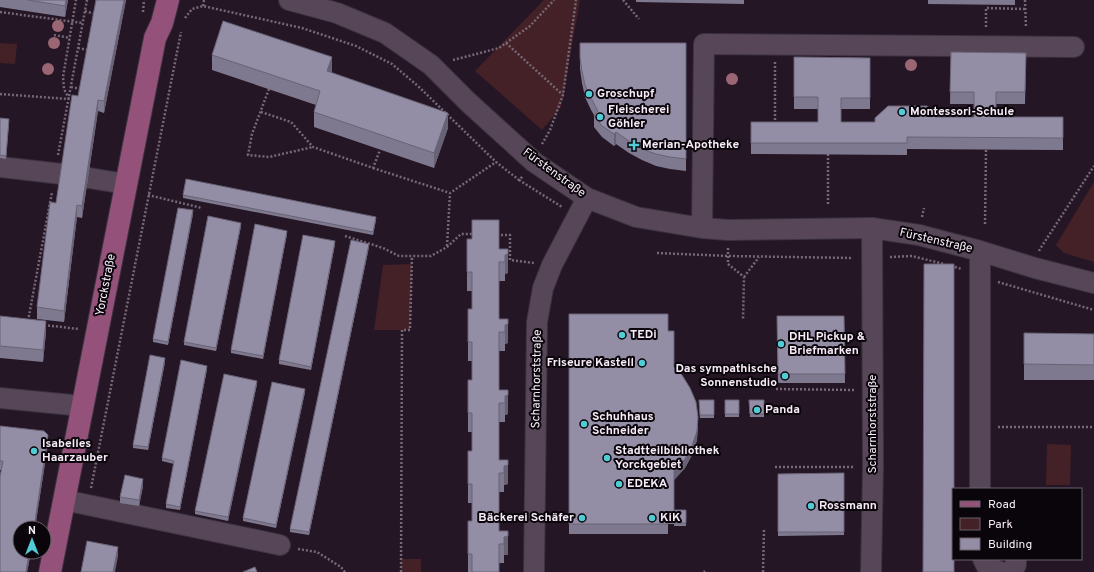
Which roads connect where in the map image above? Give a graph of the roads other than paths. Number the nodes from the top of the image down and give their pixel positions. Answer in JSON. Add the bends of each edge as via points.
{"nodes":[{"id":1,"x":168,"y":0,"type":"edge"},
{"id":2,"x":289,"y":0,"type":"edge"},
{"id":3,"x":1074,"y":47,"type":"dead end"},
{"id":4,"x":0,"y":167,"type":"edge"},
{"id":5,"x":62,"y":174,"type":"edge"},
{"id":6,"x":88,"y":178,"type":"edge"},
{"id":7,"x":126,"y":187,"type":"junction"},
{"id":8,"x":587,"y":198,"type":"junction"},
{"id":9,"x":702,"y":228,"type":"junction"},
{"id":10,"x":872,"y":228,"type":"junction"},
{"id":11,"x":980,"y":251,"type":"junction"},
{"id":12,"x":1094,"y":283,"type":"edge"},
{"id":13,"x":0,"y":398,"type":"edge"},
{"id":14,"x":82,"y":406,"type":"junction"},
{"id":15,"x":980,"y":488,"type":"edge"},
{"id":16,"x":64,"y":500,"type":"junction"},
{"id":17,"x":280,"y":545,"type":"road end"},
{"id":18,"x":984,"y":560,"type":"edge"},
{"id":19,"x":1016,"y":560,"type":"edge"},
{"id":20,"x":50,"y":572,"type":"edge"},
{"id":21,"x":534,"y":572,"type":"edge"},
{"id":22,"x":871,"y":572,"type":"edge"},
{"id":23,"x":1000,"y":572,"type":"edge"},
{"id":24,"x":1010,"y":572,"type":"edge"}],
"edges":[{"from":1,"to":7,"type":"main road","name":"Yorckstraße","via":[[155,38]]},
{"from":2,"to":8,"type":"street","name":"Fürstenstraße","via":[[337,13],[385,33],[431,65],[534,162]]},
{"from":3,"to":9,"type":"street","via":[[704,44]]},
{"from":4,"to":5,"type":"street"},
{"from":6,"to":7,"type":"street"},
{"from":7,"to":14,"type":"main road","name":"Yorckstraße"},
{"from":8,"to":9,"type":"street","name":"Fürstenstraße","via":[[636,217]]},
{"from":8,"to":21,"type":"street","name":"Scharnhorststraße","via":[[552,265],[543,288],[537,322]]},
{"from":9,"to":10,"type":"street","name":"Fürstenstraße"},
{"from":10,"to":11,"type":"street","name":"Fürstenstraße","via":[[919,235]]},
{"from":10,"to":22,"type":"street","name":"Scharnhorststraße"},
{"from":11,"to":12,"type":"street","name":"Fürstenstraße"},
{"from":11,"to":15,"type":"street","name":"Fürstenstraße"},
{"from":13,"to":14,"type":"street"},
{"from":14,"to":16,"type":"main road","name":"Yorckstraße"},
{"from":16,"to":17,"type":"street"},
{"from":16,"to":20,"type":"main road","name":"Yorckstraße"},
{"from":18,"to":23,"type":"street","via":[[986,565]]},
{"from":19,"to":24,"type":"street","via":[[1016,565]]}]}
